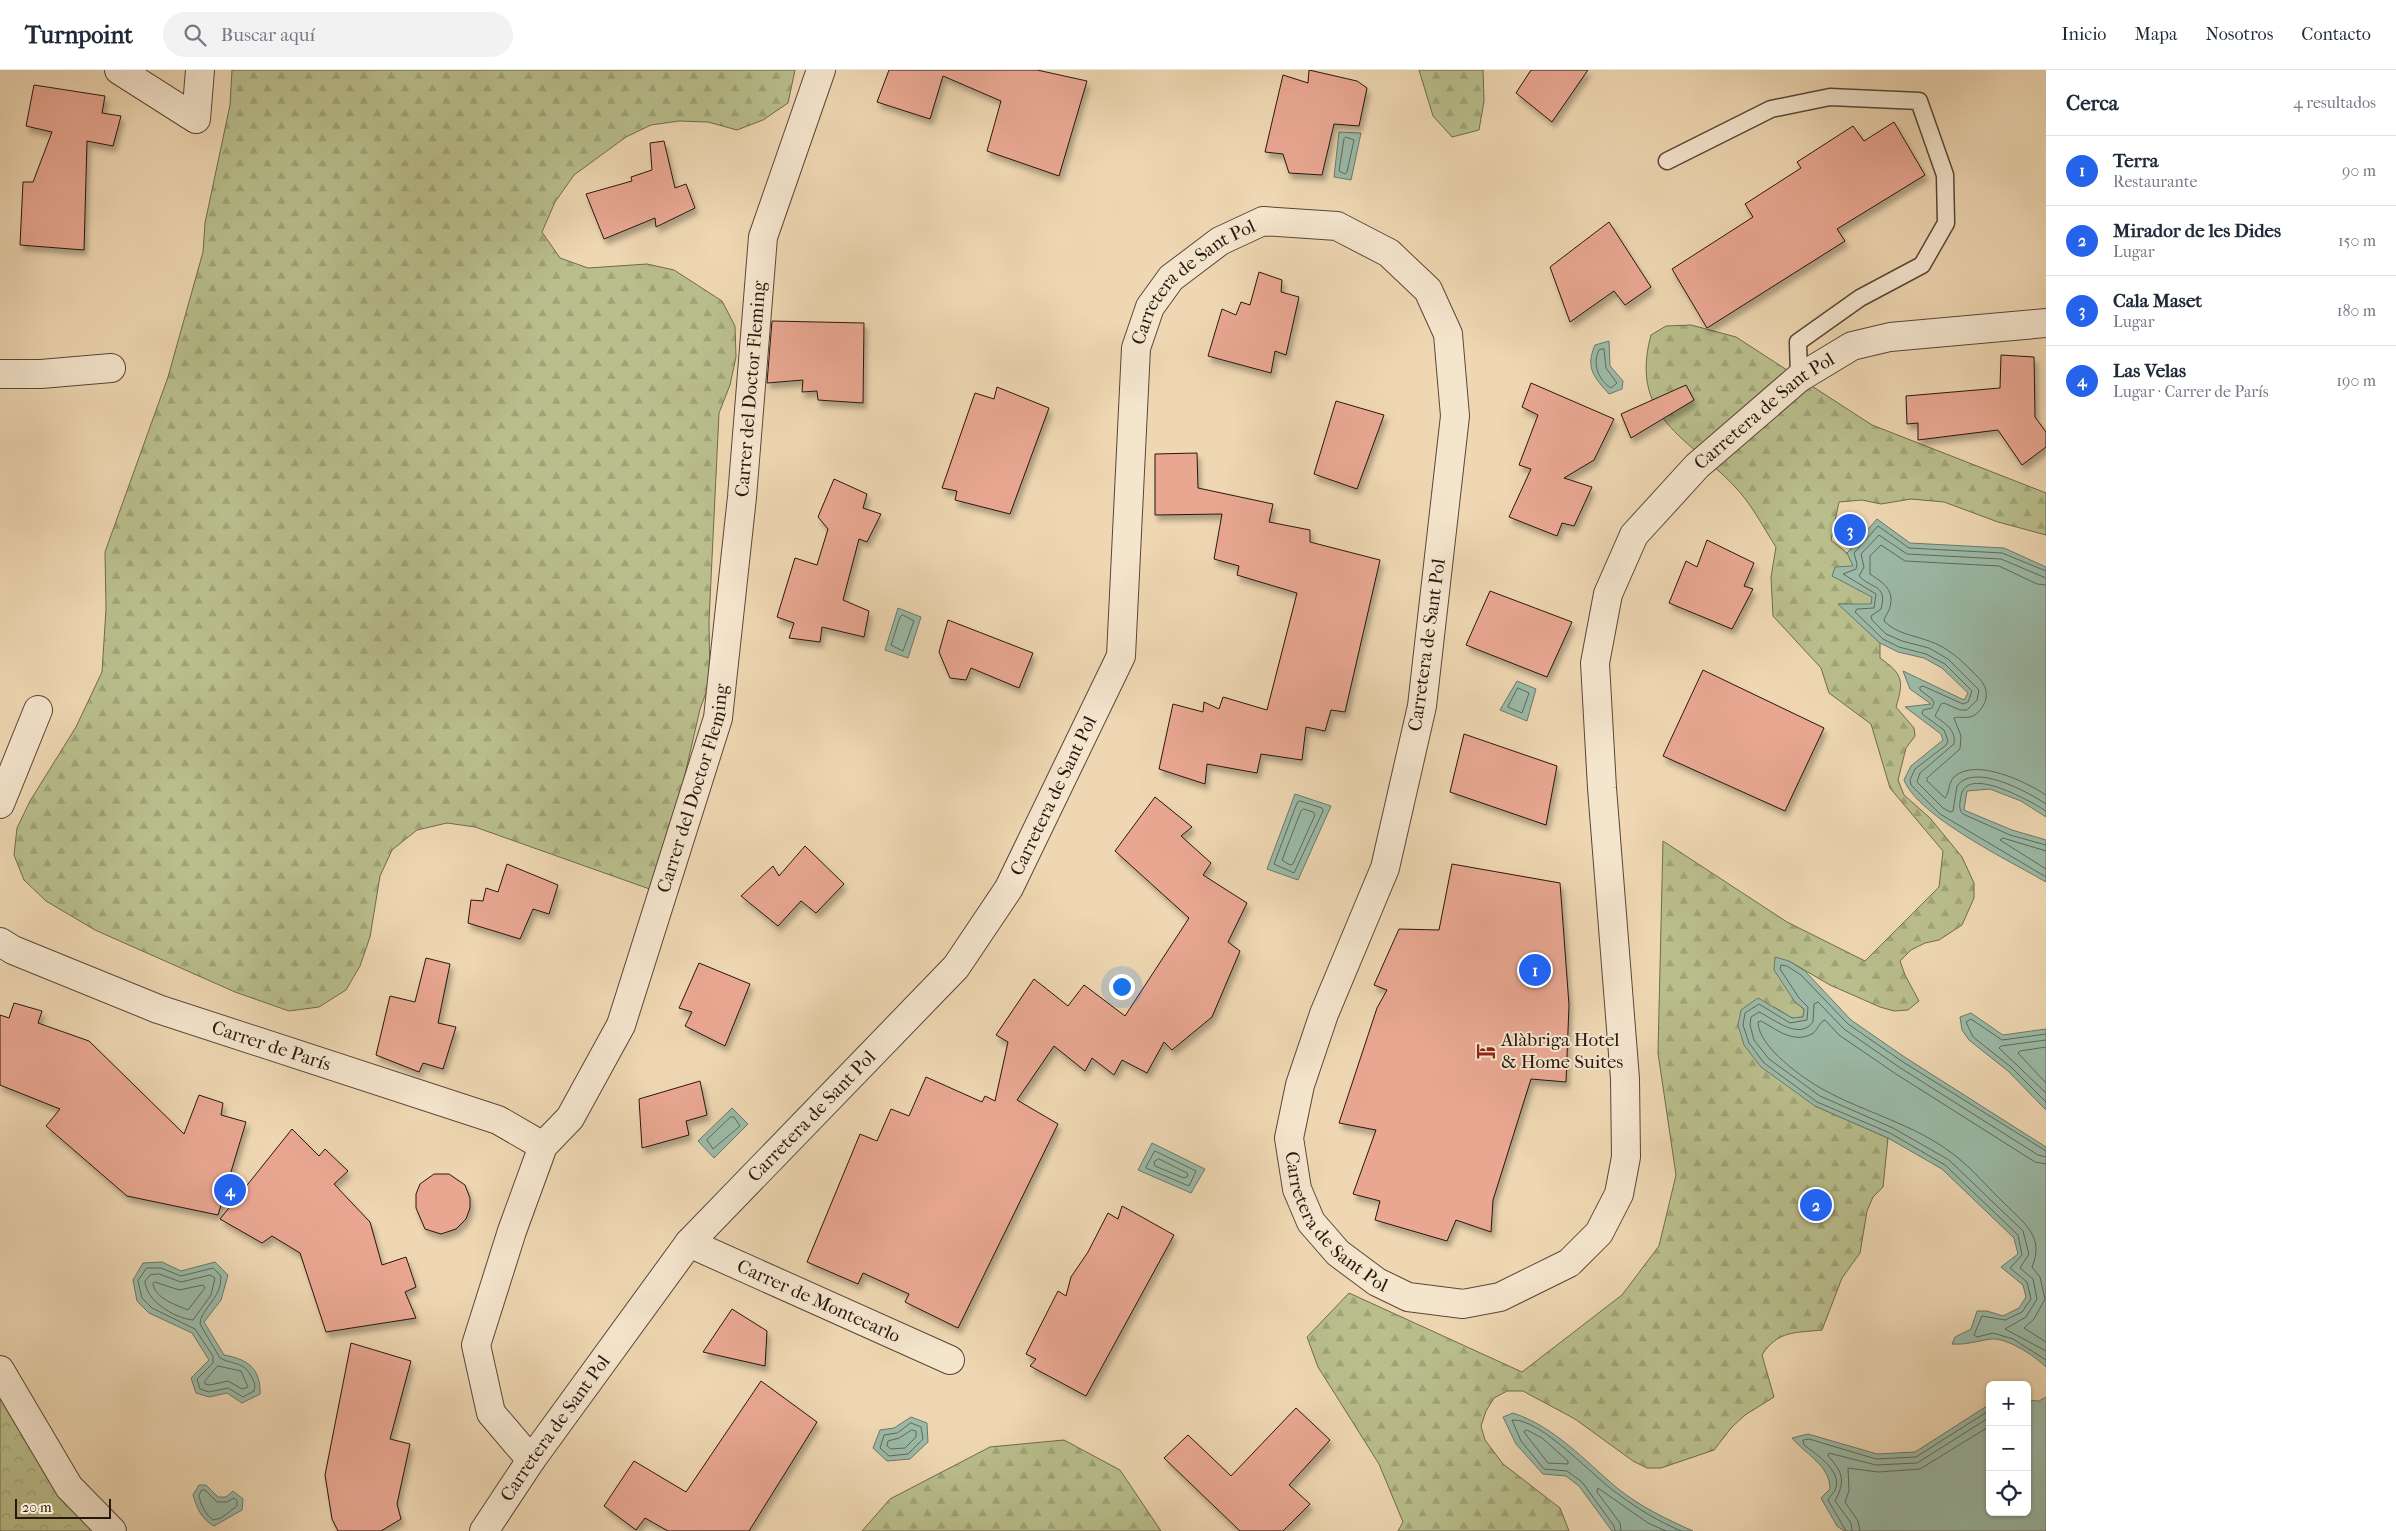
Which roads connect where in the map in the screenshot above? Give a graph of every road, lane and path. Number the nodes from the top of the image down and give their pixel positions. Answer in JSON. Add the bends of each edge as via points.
{"nodes":[{"id":1,"x":119,"y":70,"type":"edge"},
{"id":2,"x":200,"y":70,"type":"edge"},
{"id":3,"x":821,"y":70,"type":"edge"},
{"id":4,"x":1666,"y":161,"type":"dead end"},
{"id":5,"x":2046,"y":323,"type":"edge"},
{"id":6,"x":111,"y":368,"type":"dead end"},
{"id":7,"x":0,"y":374,"type":"edge"},
{"id":8,"x":1799,"y":378,"type":"junction"},
{"id":9,"x":38,"y":710,"type":"dead end"},
{"id":10,"x":0,"y":804,"type":"edge"},
{"id":11,"x":0,"y":942,"type":"edge"},
{"id":12,"x":543,"y":1146,"type":"junction"},
{"id":13,"x":689,"y":1243,"type":"junction"},
{"id":14,"x":950,"y":1360,"type":"dead end"},
{"id":15,"x":0,"y":1370,"type":"edge"},
{"id":16,"x":531,"y":1460,"type":"junction"},
{"id":17,"x":112,"y":1531,"type":"edge"},
{"id":18,"x":484,"y":1531,"type":"edge"}],
"edges":[{"from":1,"to":2,"type":"street","via":[[196,119]]},
{"from":3,"to":12,"type":"street","name":"Carrer del Doctor Fleming","via":[[763,237],[742,497],[718,718],[621,1025],[570,1118]]},
{"from":4,"to":8,"type":"lane","via":[[1771,110],[1830,96],[1919,101],[1945,175],[1946,223],[1922,265],[1860,298],[1798,342]]},
{"from":5,"to":8,"type":"street","name":"Carretera de Sant Pol","via":[[1890,337],[1852,346]]},
{"from":6,"to":7,"type":"street"},
{"from":8,"to":13,"type":"street","name":"Carretera de Sant Pol","via":[[1697,466],[1634,535],[1608,594],[1595,662],[1625,1079],[1626,1157],[1619,1194],[1598,1232],[1569,1263],[1500,1297],[1463,1304],[1408,1297],[1377,1282],[1338,1253],[1311,1222],[1297,1189],[1289,1138],[1300,1086],[1324,1014],[1385,868],[1422,706],[1455,416],[1448,334],[1428,290],[1390,253],[1337,226],[1264,221],[1220,241],[1171,278],[1150,307],[1136,348],[1121,656],[1009,888],[956,967]]},
{"from":9,"to":10,"type":"street"},
{"from":11,"to":12,"type":"street","name":"Carrer de París","via":[[158,1009],[498,1120]]},
{"from":12,"to":16,"type":"street","name":"Carrer del Doctor Fleming","via":[[476,1345],[491,1413]]},
{"from":13,"to":14,"type":"street","name":"Carrer de Montecarlo"},
{"from":13,"to":16,"type":"street","name":"Carretera de Sant Pol"},
{"from":15,"to":17,"type":"street","via":[[69,1487]]},
{"from":16,"to":18,"type":"street","name":"Carretera de Sant Pol"}]}
